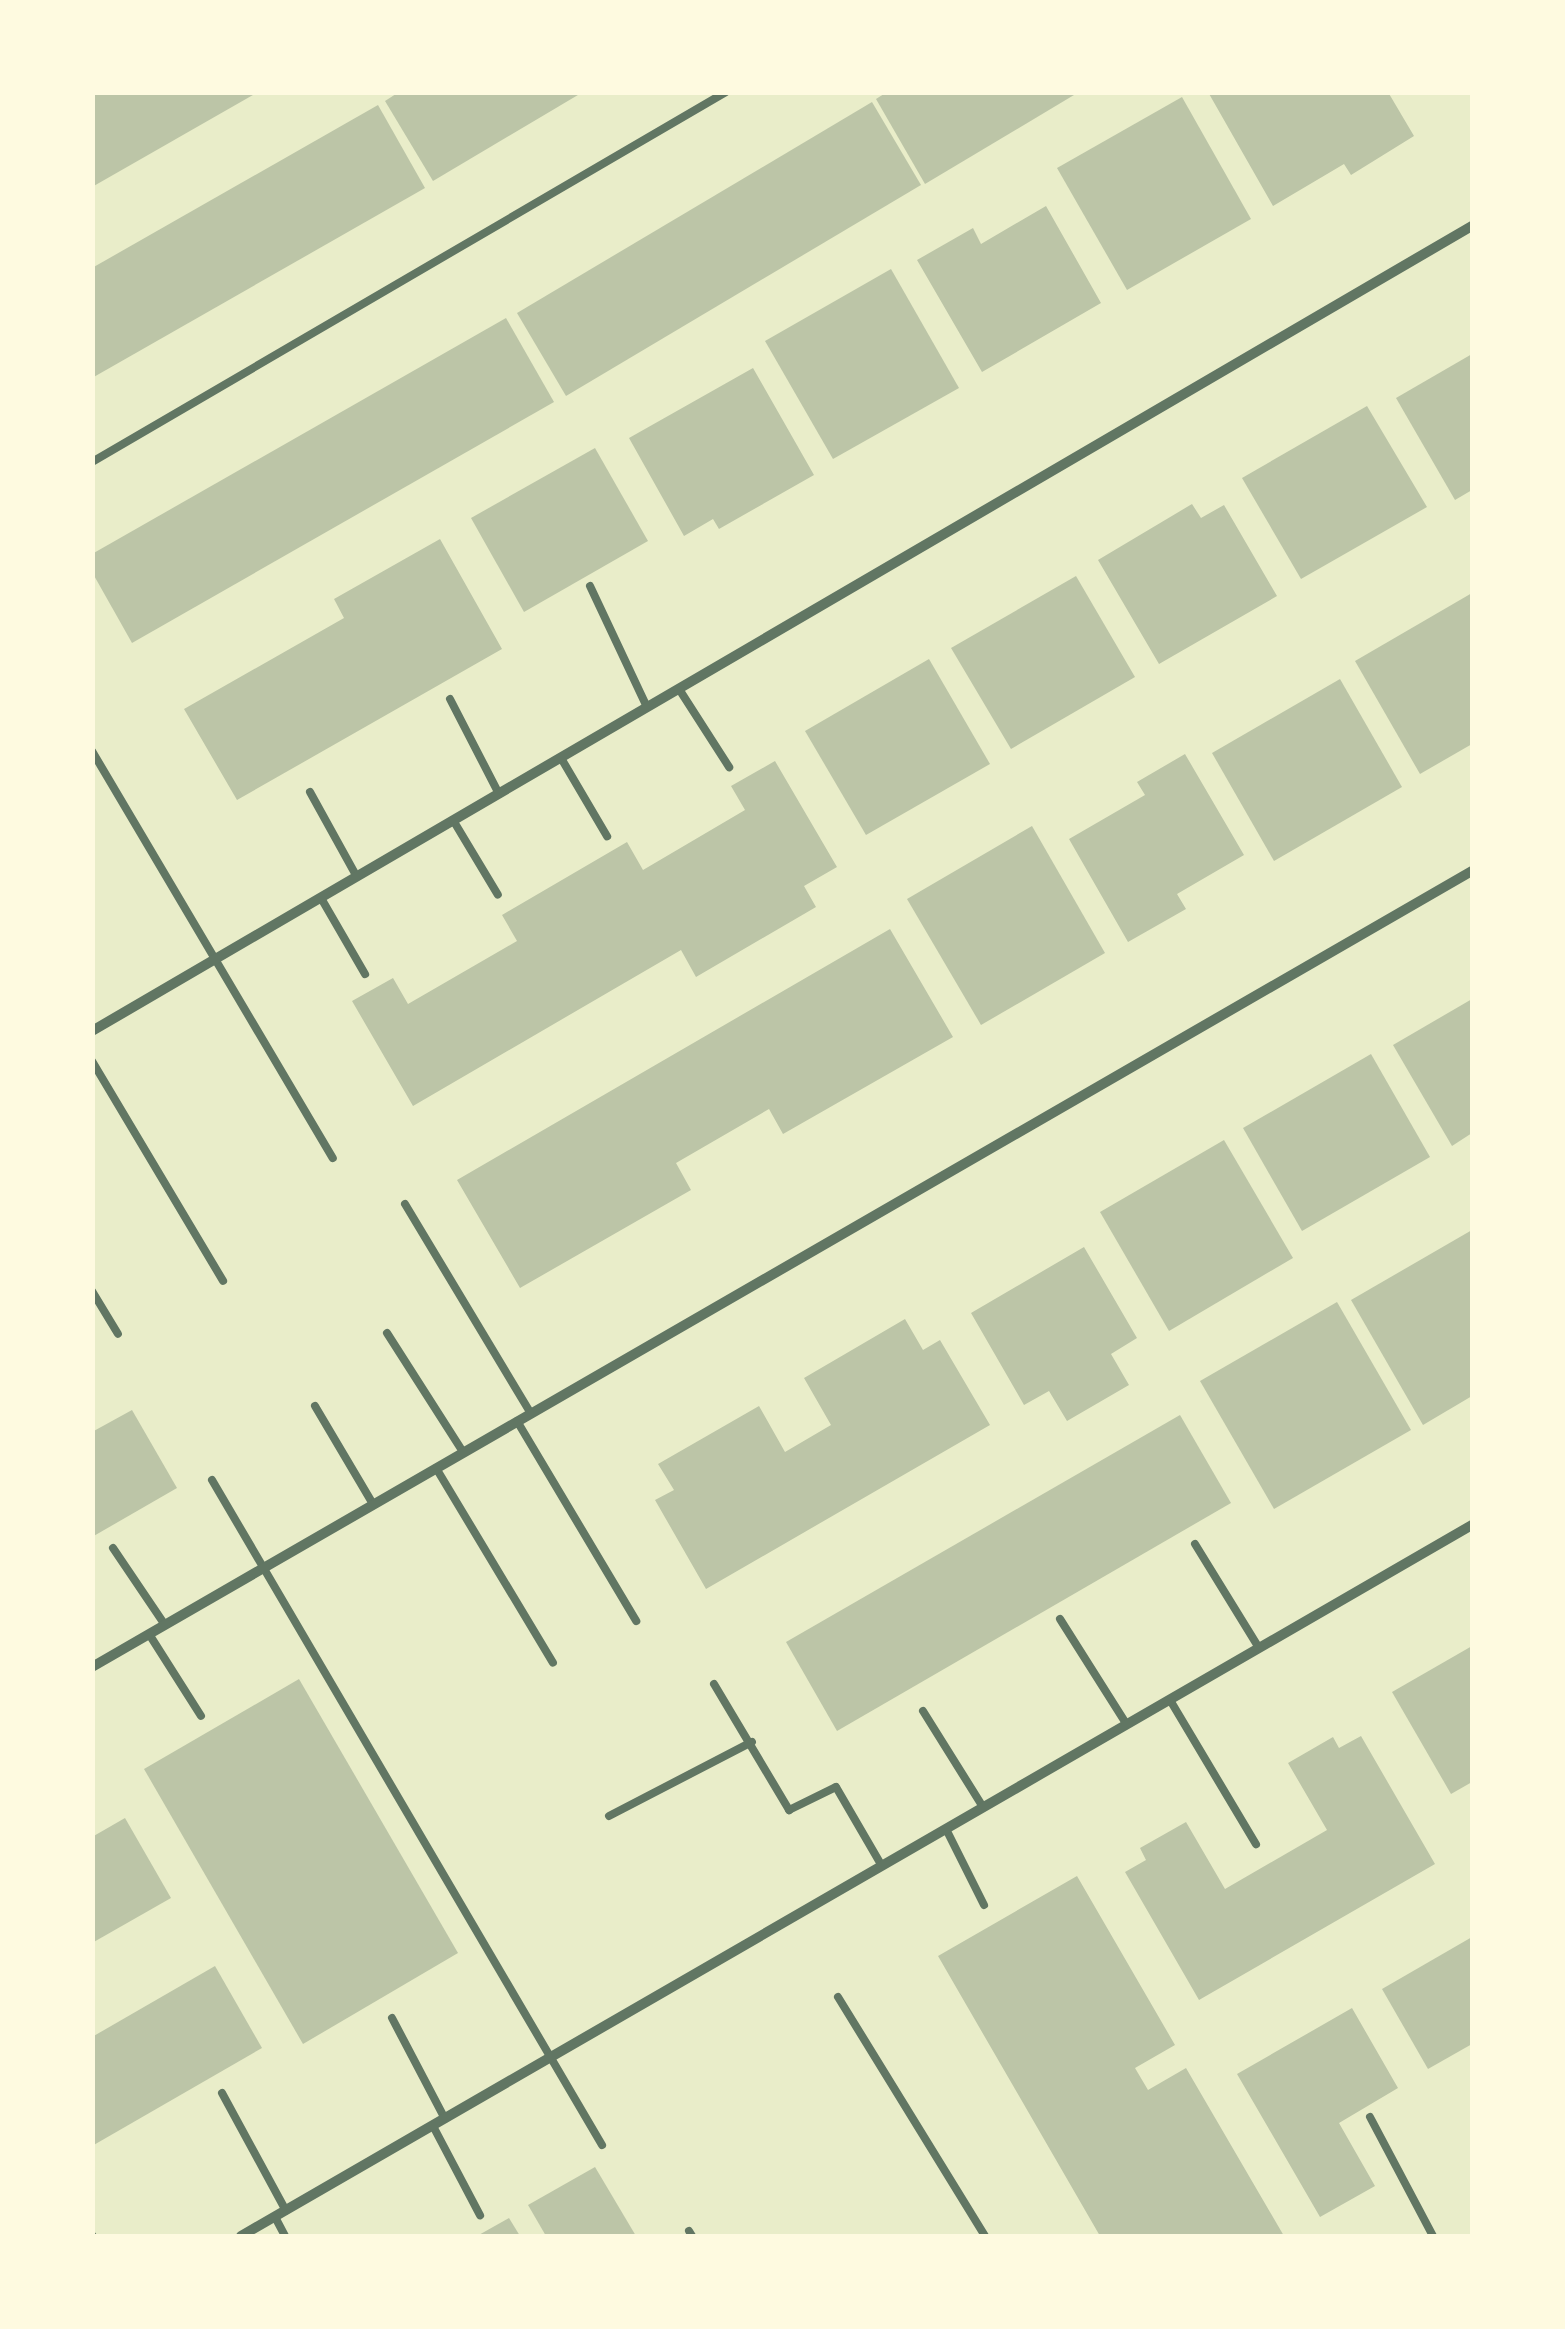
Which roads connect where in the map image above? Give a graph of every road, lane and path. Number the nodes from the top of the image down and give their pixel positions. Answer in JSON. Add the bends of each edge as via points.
{"nodes":[{"id":1,"x":726,"y":92,"type":"edge"},
{"id":2,"x":1472,"y":226,"type":"edge"},
{"id":3,"x":92,"y":462,"type":"edge"},
{"id":4,"x":590,"y":586,"type":"dead end"},
{"id":5,"x":678,"y":689,"type":"junction"},
{"id":6,"x":450,"y":699,"type":"dead end"},
{"id":7,"x":647,"y":708,"type":"junction"},
{"id":8,"x":92,"y":751,"type":"edge"},
{"id":9,"x":561,"y":758,"type":"junction"},
{"id":10,"x":729,"y":767,"type":"dead end"},
{"id":11,"x":310,"y":792,"type":"dead end"},
{"id":12,"x":499,"y":794,"type":"junction"},
{"id":13,"x":453,"y":820,"type":"junction"},
{"id":14,"x":606,"y":836,"type":"dead end"},
{"id":15,"x":1472,"y":870,"type":"edge"},
{"id":16,"x":358,"y":876,"type":"junction"},
{"id":17,"x":498,"y":896,"type":"dead end"},
{"id":18,"x":321,"y":898,"type":"junction"},
{"id":19,"x":210,"y":963,"type":"junction"},
{"id":20,"x":364,"y":974,"type":"dead end"},
{"id":21,"x":92,"y":1031,"type":"edge"},
{"id":22,"x":92,"y":1062,"type":"edge"},
{"id":23,"x":333,"y":1158,"type":"dead end"},
{"id":24,"x":406,"y":1204,"type":"dead end"},
{"id":25,"x":223,"y":1281,"type":"dead end"},
{"id":26,"x":92,"y":1291,"type":"edge"},
{"id":27,"x":387,"y":1333,"type":"dead end"},
{"id":28,"x":118,"y":1334,"type":"dead end"},
{"id":29,"x":315,"y":1406,"type":"dead end"},
{"id":30,"x":530,"y":1414,"type":"junction"},
{"id":31,"x":517,"y":1422,"type":"junction"},
{"id":32,"x":463,"y":1452,"type":"junction"},
{"id":33,"x":436,"y":1468,"type":"junction"},
{"id":34,"x":212,"y":1480,"type":"dead end"},
{"id":35,"x":374,"y":1504,"type":"junction"},
{"id":36,"x":1472,"y":1524,"type":"edge"},
{"id":37,"x":1195,"y":1544,"type":"dead end"},
{"id":38,"x":113,"y":1548,"type":"dead end"},
{"id":39,"x":268,"y":1565,"type":"junction"},
{"id":40,"x":1060,"y":1619,"type":"dead end"},
{"id":41,"x":636,"y":1621,"type":"dead end"},
{"id":42,"x":165,"y":1625,"type":"junction"},
{"id":43,"x":149,"y":1634,"type":"junction"},
{"id":44,"x":1259,"y":1648,"type":"junction"},
{"id":45,"x":553,"y":1663,"type":"dead end"},
{"id":46,"x":92,"y":1666,"type":"edge"},
{"id":47,"x":714,"y":1684,"type":"dead end"},
{"id":48,"x":1170,"y":1700,"type":"junction"},
{"id":49,"x":923,"y":1711,"type":"dead end"},
{"id":50,"x":201,"y":1716,"type":"dead end"},
{"id":51,"x":1126,"y":1724,"type":"junction"},
{"id":52,"x":752,"y":1742,"type":"junction"},
{"id":53,"x":983,"y":1808,"type":"junction"},
{"id":54,"x":609,"y":1816,"type":"dead end"},
{"id":55,"x":946,"y":1829,"type":"junction"},
{"id":56,"x":1256,"y":1844,"type":"dead end"},
{"id":57,"x":882,"y":1866,"type":"junction"},
{"id":58,"x":984,"y":1905,"type":"dead end"},
{"id":59,"x":838,"y":1997,"type":"dead end"},
{"id":60,"x":392,"y":2018,"type":"dead end"},
{"id":61,"x":557,"y":2054,"type":"junction"},
{"id":62,"x":222,"y":2092,"type":"dead end"},
{"id":63,"x":1370,"y":2117,"type":"dead end"},
{"id":64,"x":444,"y":2119,"type":"junction"},
{"id":65,"x":433,"y":2126,"type":"junction"},
{"id":66,"x":602,"y":2144,"type":"dead end"},
{"id":67,"x":280,"y":2214,"type":"junction"},
{"id":68,"x":480,"y":2215,"type":"dead end"},
{"id":69,"x":242,"y":2236,"type":"edge"},
{"id":70,"x":285,"y":2236,"type":"edge"},
{"id":71,"x":986,"y":2236,"type":"edge"},
{"id":72,"x":1433,"y":2236,"type":"edge"}],
"edges":[{"from":1,"to":3,"type":"lane"},
{"from":2,"to":5,"type":"street"},
{"from":4,"to":7,"type":"lane"},
{"from":5,"to":7,"type":"street"},
{"from":5,"to":10,"type":"lane"},
{"from":6,"to":12,"type":"lane"},
{"from":7,"to":9,"type":"street"},
{"from":8,"to":19,"type":"lane"},
{"from":9,"to":12,"type":"street"},
{"from":9,"to":14,"type":"lane"},
{"from":11,"to":16,"type":"lane"},
{"from":12,"to":13,"type":"street"},
{"from":13,"to":16,"type":"street"},
{"from":13,"to":17,"type":"lane"},
{"from":15,"to":30,"type":"street"},
{"from":16,"to":18,"type":"street"},
{"from":18,"to":19,"type":"street"},
{"from":18,"to":20,"type":"lane"},
{"from":19,"to":21,"type":"street"},
{"from":19,"to":23,"type":"lane"},
{"from":22,"to":25,"type":"lane"},
{"from":24,"to":30,"type":"lane"},
{"from":26,"to":28,"type":"lane"},
{"from":27,"to":32,"type":"lane"},
{"from":29,"to":35,"type":"lane"},
{"from":30,"to":31,"type":"street"},
{"from":31,"to":32,"type":"street"},
{"from":31,"to":41,"type":"lane"},
{"from":32,"to":33,"type":"street"},
{"from":33,"to":35,"type":"street"},
{"from":33,"to":45,"type":"lane"},
{"from":34,"to":39,"type":"lane"},
{"from":35,"to":39,"type":"street"},
{"from":36,"to":44,"type":"street"},
{"from":37,"to":44,"type":"lane"},
{"from":38,"to":42,"type":"lane"},
{"from":39,"to":42,"type":"street"},
{"from":39,"to":61,"type":"lane"},
{"from":40,"to":51,"type":"lane"},
{"from":42,"to":43,"type":"street"},
{"from":43,"to":46,"type":"street"},
{"from":43,"to":50,"type":"lane"},
{"from":44,"to":48,"type":"street"},
{"from":47,"to":52,"type":"lane"},
{"from":48,"to":51,"type":"street"},
{"from":48,"to":56,"type":"lane"},
{"from":49,"to":53,"type":"lane"},
{"from":51,"to":53,"type":"street"},
{"from":52,"to":54,"type":"lane"},
{"from":52,"to":57,"type":"lane","via":[[789,1810],[836,1786]]},
{"from":53,"to":55,"type":"street"},
{"from":55,"to":57,"type":"street"},
{"from":55,"to":58,"type":"lane"},
{"from":57,"to":61,"type":"street"},
{"from":59,"to":71,"type":"lane"},
{"from":60,"to":64,"type":"lane"},
{"from":61,"to":64,"type":"street"},
{"from":61,"to":66,"type":"lane"},
{"from":62,"to":67,"type":"lane"},
{"from":63,"to":72,"type":"lane"},
{"from":64,"to":65,"type":"street"},
{"from":65,"to":67,"type":"street"},
{"from":65,"to":68,"type":"lane"},
{"from":67,"to":69,"type":"street"},
{"from":67,"to":70,"type":"lane"}]}
